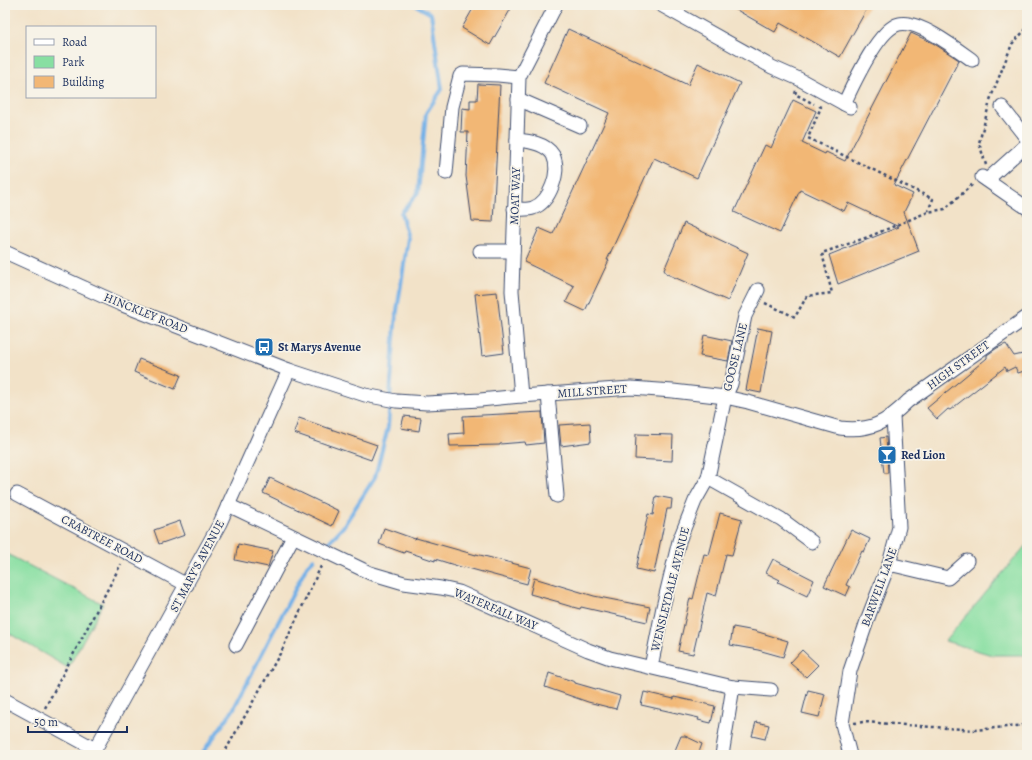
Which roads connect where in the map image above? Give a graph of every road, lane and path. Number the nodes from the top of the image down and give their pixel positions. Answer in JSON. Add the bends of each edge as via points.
{"nodes":[{"id":1,"x":556,"y":5,"type":"edge"},
{"id":2,"x":661,"y":5,"type":"edge"},
{"id":3,"x":1027,"y":28,"type":"edge"},
{"id":4,"x":972,"y":60,"type":"dead end"},
{"id":5,"x":519,"y":77,"type":"junction"},
{"id":6,"x":795,"y":94,"type":"dead end"},
{"id":7,"x":518,"y":99,"type":"junction"},
{"id":8,"x":1002,"y":108,"type":"dead end"},
{"id":9,"x":580,"y":126,"type":"dead end"},
{"id":10,"x":1027,"y":139,"type":"edge"},
{"id":11,"x":517,"y":140,"type":"junction"},
{"id":12,"x":1027,"y":144,"type":"edge"},
{"id":13,"x":446,"y":173,"type":"dead end"},
{"id":14,"x":984,"y":179,"type":"junction"},
{"id":15,"x":1027,"y":208,"type":"edge"},
{"id":16,"x":514,"y":210,"type":"junction"},
{"id":17,"x":928,"y":212,"type":"junction"},
{"id":18,"x":480,"y":251,"type":"dead end"},
{"id":19,"x":513,"y":251,"type":"junction"},
{"id":20,"x":5,"y":252,"type":"edge"},
{"id":21,"x":756,"y":294,"type":"joint"},
{"id":22,"x":1027,"y":317,"type":"edge"},
{"id":23,"x":289,"y":370,"type":"junction"},
{"id":24,"x":548,"y":394,"type":"junction"},
{"id":25,"x":521,"y":396,"type":"junction"},
{"id":26,"x":725,"y":397,"type":"junction"},
{"id":27,"x":893,"y":416,"type":"junction"},
{"id":28,"x":708,"y":478,"type":"junction"},
{"id":29,"x":17,"y":494,"type":"dead end"},
{"id":30,"x":557,"y":496,"type":"dead end"},
{"id":31,"x":228,"y":505,"type":"junction"},
{"id":32,"x":293,"y":537,"type":"junction"},
{"id":33,"x":812,"y":542,"type":"dead end"},
{"id":34,"x":127,"y":553,"type":"junction"},
{"id":35,"x":327,"y":553,"type":"junction"},
{"id":36,"x":967,"y":561,"type":"dead end"},
{"id":37,"x":889,"y":564,"type":"junction"},
{"id":38,"x":187,"y":585,"type":"junction"},
{"id":39,"x":236,"y":645,"type":"dead end"},
{"id":40,"x":651,"y":667,"type":"junction"},
{"id":41,"x":733,"y":687,"type":"junction"},
{"id":42,"x":771,"y":690,"type":"dead end"},
{"id":43,"x":5,"y":700,"type":"edge"},
{"id":44,"x":39,"y":719,"type":"junction"},
{"id":45,"x":842,"y":724,"type":"junction"},
{"id":46,"x":1027,"y":725,"type":"edge"},
{"id":47,"x":94,"y":752,"type":"edge"},
{"id":48,"x":223,"y":755,"type":"edge"},
{"id":49,"x":722,"y":755,"type":"edge"},
{"id":50,"x":850,"y":755,"type":"edge"}],
"edges":[{"from":1,"to":5,"type":"street","name":"MOAT WAY"},
{"from":2,"to":4,"type":"street","via":[[772,67],[847,105],[865,60],[889,29],[900,23],[918,25]]},
{"from":3,"to":14,"type":"path","via":[[1012,44],[987,109],[979,143],[988,169]]},
{"from":5,"to":7,"type":"street","name":"MOAT WAY"},
{"from":5,"to":13,"type":"street","via":[[470,74],[460,76],[452,107]]},
{"from":6,"to":17,"type":"path","via":[[821,107],[808,138],[933,199]]},
{"from":7,"to":9,"type":"street"},
{"from":7,"to":11,"type":"street","name":"MOAT WAY"},
{"from":8,"to":10,"type":"street"},
{"from":11,"to":16,"type":"street","name":"MOAT WAY"},
{"from":11,"to":16,"type":"street","via":[[543,146],[552,155],[555,168],[553,185],[543,201],[532,208]]},
{"from":12,"to":14,"type":"street"},
{"from":14,"to":15,"type":"street"},
{"from":14,"to":17,"type":"path","via":[[945,209]]},
{"from":16,"to":19,"type":"street","name":"MOAT WAY"},
{"from":17,"to":21,"type":"path","via":[[822,253],[832,293],[807,296],[796,318]]},
{"from":18,"to":19,"type":"street"},
{"from":19,"to":25,"type":"street","name":"MOAT WAY","via":[[512,291]]},
{"from":20,"to":23,"type":"street","name":"HINCKLEY ROAD","via":[[120,304]]},
{"from":21,"to":26,"type":"street","name":"GOOSE LANE","via":[[745,316],[731,384]]},
{"from":22,"to":27,"type":"street","name":"HIGH STREET","via":[[908,401]]},
{"from":23,"to":25,"type":"street","name":"MILL STREET","via":[[365,395],[396,401],[427,403]]},
{"from":23,"to":31,"type":"street","name":"ST MARY'S AVENUE"},
{"from":24,"to":25,"type":"street","name":"MILL STREET"},
{"from":24,"to":26,"type":"street","name":"MILL STREET","via":[[631,388]]},
{"from":24,"to":30,"type":"street"},
{"from":26,"to":27,"type":"street","name":"MILL STREET","via":[[850,429],[876,425]]},
{"from":26,"to":28,"type":"street","name":"WENSLEYDALE AVENUE"},
{"from":27,"to":37,"type":"street","name":"BARWELL LANE","via":[[899,527]]},
{"from":28,"to":33,"type":"street","via":[[781,519]]},
{"from":28,"to":40,"type":"street","name":"WENSLEYDALE AVENUE","via":[[695,501],[679,541],[662,607]]},
{"from":29,"to":34,"type":"street","name":"CRABTREE ROAD"},
{"from":31,"to":32,"type":"street","name":"WATERFALL WAY"},
{"from":31,"to":38,"type":"street","name":"ST MARY'S AVENUE"},
{"from":32,"to":35,"type":"street","name":"WATERFALL WAY"},
{"from":32,"to":39,"type":"street"},
{"from":34,"to":38,"type":"street","name":"CRABTREE ROAD"},
{"from":34,"to":44,"type":"path"},
{"from":35,"to":40,"type":"street","name":"WATERFALL WAY","via":[[386,578],[459,592],[602,656]]},
{"from":35,"to":48,"type":"path","via":[[282,650]]},
{"from":36,"to":37,"type":"street","via":[[948,578]]},
{"from":37,"to":45,"type":"street","name":"BARWELL LANE","via":[[850,671]]},
{"from":38,"to":47,"type":"street","name":"ST MARY'S AVENUE"},
{"from":40,"to":41,"type":"street","name":"WATERFALL WAY"},
{"from":41,"to":42,"type":"street","name":"WATERFALL WAY"},
{"from":41,"to":49,"type":"street"},
{"from":43,"to":44,"type":"street"},
{"from":44,"to":47,"type":"street"},
{"from":45,"to":46,"type":"path","via":[[864,722],[975,730]]},
{"from":45,"to":50,"type":"street","name":"BARWELL LANE"}]}
